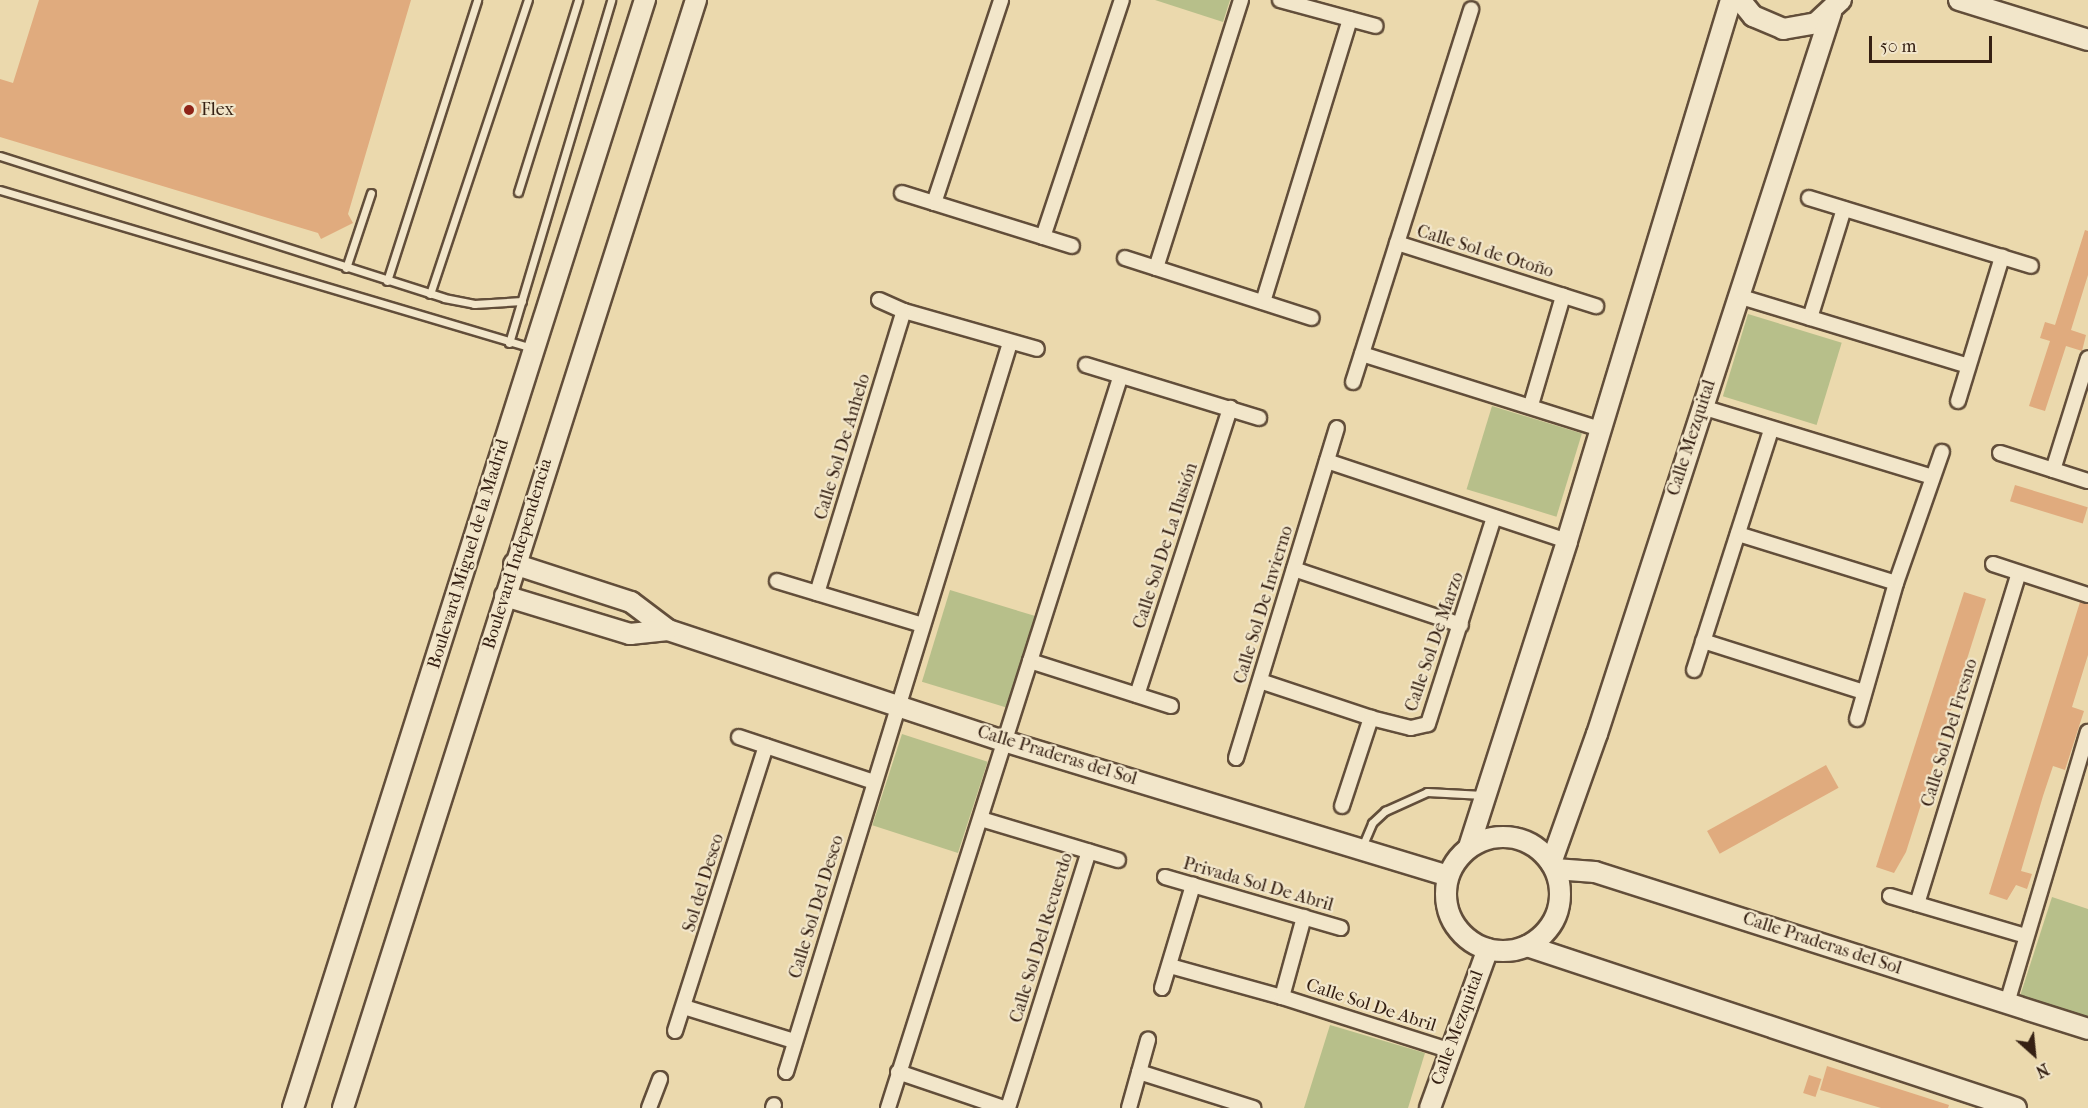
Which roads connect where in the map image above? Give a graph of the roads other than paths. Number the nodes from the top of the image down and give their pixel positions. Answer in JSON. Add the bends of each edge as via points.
{"nodes":[{"id":1,"x":477,"y":0,"type":"edge"},
{"id":2,"x":528,"y":0,"type":"edge"},
{"id":3,"x":578,"y":0,"type":"edge"},
{"id":4,"x":610,"y":0,"type":"edge"},
{"id":5,"x":645,"y":0,"type":"edge"},
{"id":6,"x":696,"y":0,"type":"edge"},
{"id":7,"x":1001,"y":0,"type":"edge"},
{"id":8,"x":1122,"y":0,"type":"edge"},
{"id":9,"x":1241,"y":0,"type":"edge"},
{"id":10,"x":1280,"y":0,"type":"edge"},
{"id":11,"x":1731,"y":0,"type":"edge"},
{"id":12,"x":1740,"y":0,"type":"edge"},
{"id":13,"x":1959,"y":0,"type":"edge"},
{"id":14,"x":1836,"y":7,"type":"edge"},
{"id":15,"x":1471,"y":9,"type":"dead end"},
{"id":16,"x":1350,"y":19,"type":"junction"},
{"id":17,"x":1376,"y":26,"type":"dead end"},
{"id":18,"x":2088,"y":40,"type":"edge"},
{"id":19,"x":0,"y":156,"type":"edge"},
{"id":20,"x":0,"y":190,"type":"edge"},
{"id":21,"x":518,"y":192,"type":"dead end"},
{"id":22,"x":371,"y":193,"type":"dead end"},
{"id":23,"x":902,"y":193,"type":"dead end"},
{"id":24,"x":1809,"y":198,"type":"dead end"},
{"id":25,"x":934,"y":203,"type":"junction"},
{"id":26,"x":1844,"y":209,"type":"junction"},
{"id":27,"x":1043,"y":237,"type":"junction"},
{"id":28,"x":1396,"y":243,"type":"junction"},
{"id":29,"x":1072,"y":246,"type":"dead end"},
{"id":30,"x":2002,"y":257,"type":"junction"},
{"id":31,"x":1125,"y":258,"type":"dead end"},
{"id":32,"x":2031,"y":266,"type":"dead end"},
{"id":33,"x":346,"y":268,"type":"junction"},
{"id":34,"x":1156,"y":268,"type":"junction"},
{"id":35,"x":387,"y":281,"type":"junction"},
{"id":36,"x":430,"y":294,"type":"junction"},
{"id":37,"x":1563,"y":296,"type":"junction"},
{"id":38,"x":1738,"y":296,"type":"junction"},
{"id":39,"x":879,"y":300,"type":"dead end"},
{"id":40,"x":522,"y":301,"type":"junction"},
{"id":41,"x":1263,"y":302,"type":"junction"},
{"id":42,"x":1596,"y":306,"type":"dead end"},
{"id":43,"x":904,"y":311,"type":"junction"},
{"id":44,"x":1312,"y":318,"type":"dead end"},
{"id":45,"x":1810,"y":318,"type":"junction"},
{"id":46,"x":509,"y":343,"type":"junction"},
{"id":47,"x":1010,"y":343,"type":"junction"},
{"id":48,"x":534,"y":348,"type":"junction"},
{"id":49,"x":1037,"y":349,"type":"dead end"},
{"id":50,"x":1362,"y":354,"type":"junction"},
{"id":51,"x":2088,"y":358,"type":"edge"},
{"id":52,"x":1086,"y":365,"type":"dead end"},
{"id":53,"x":1968,"y":366,"type":"junction"},
{"id":54,"x":1120,"y":378,"type":"junction"},
{"id":55,"x":1353,"y":382,"type":"dead end"},
{"id":56,"x":1958,"y":401,"type":"dead end"},
{"id":57,"x":1531,"y":405,"type":"junction"},
{"id":58,"x":1702,"y":407,"type":"junction"},
{"id":59,"x":1230,"y":408,"type":"junction"},
{"id":60,"x":1259,"y":418,"type":"dead end"},
{"id":61,"x":1337,"y":428,"type":"dead end"},
{"id":62,"x":1600,"y":429,"type":"junction"},
{"id":63,"x":1771,"y":430,"type":"junction"},
{"id":64,"x":1942,"y":452,"type":"dead end"},
{"id":65,"x":2000,"y":453,"type":"dead end"},
{"id":66,"x":1327,"y":461,"type":"junction"},
{"id":67,"x":2052,"y":470,"type":"junction"},
{"id":68,"x":1932,"y":477,"type":"junction"},
{"id":69,"x":2088,"y":481,"type":"edge"},
{"id":70,"x":1494,"y":517,"type":"junction"},
{"id":71,"x":1738,"y":534,"type":"junction"},
{"id":72,"x":1567,"y":542,"type":"junction"},
{"id":73,"x":514,"y":564,"type":"junction"},
{"id":74,"x":1993,"y":564,"type":"dead end"},
{"id":75,"x":1294,"y":569,"type":"junction"},
{"id":76,"x":2019,"y":573,"type":"junction"},
{"id":77,"x":777,"y":581,"type":"dead end"},
{"id":78,"x":1896,"y":582,"type":"junction"},
{"id":79,"x":817,"y":593,"type":"junction"},
{"id":80,"x":2088,"y":595,"type":"edge"},
{"id":81,"x":505,"y":596,"type":"junction"},
{"id":82,"x":922,"y":625,"type":"junction"},
{"id":83,"x":1461,"y":625,"type":"junction"},
{"id":84,"x":668,"y":630,"type":"junction"},
{"id":85,"x":1703,"y":641,"type":"junction"},
{"id":86,"x":1030,"y":661,"type":"junction"},
{"id":87,"x":1694,"y":670,"type":"dead end"},
{"id":88,"x":1260,"y":681,"type":"junction"},
{"id":89,"x":1864,"y":692,"type":"junction"},
{"id":90,"x":1137,"y":695,"type":"junction"},
{"id":91,"x":898,"y":705,"type":"junction"},
{"id":92,"x":1171,"y":706,"type":"dead end"},
{"id":93,"x":1371,"y":718,"type":"junction"},
{"id":94,"x":1857,"y":719,"type":"dead end"},
{"id":95,"x":2088,"y":732,"type":"edge"},
{"id":96,"x":739,"y":737,"type":"dead end"},
{"id":97,"x":1004,"y":741,"type":"junction"},
{"id":98,"x":766,"y":746,"type":"junction"},
{"id":99,"x":1236,"y":758,"type":"dead end"},
{"id":100,"x":874,"y":783,"type":"junction"},
{"id":101,"x":1485,"y":795,"type":"junction"},
{"id":102,"x":1342,"y":806,"type":"dead end"},
{"id":103,"x":981,"y":819,"type":"junction"},
{"id":104,"x":1469,"y":847,"type":"junction"},
{"id":105,"x":1361,"y":848,"type":"junction"},
{"id":106,"x":1089,"y":851,"type":"junction"},
{"id":107,"x":1118,"y":860,"type":"dead end"},
{"id":108,"x":1553,"y":866,"type":"junction"},
{"id":109,"x":1448,"y":876,"type":"junction"},
{"id":110,"x":1165,"y":877,"type":"dead end"},
{"id":111,"x":1193,"y":885,"type":"junction"},
{"id":112,"x":1890,"y":896,"type":"dead end"},
{"id":113,"x":1917,"y":904,"type":"junction"},
{"id":114,"x":1304,"y":917,"type":"junction"},
{"id":115,"x":1341,"y":928,"type":"dead end"},
{"id":116,"x":2026,"y":936,"type":"junction"},
{"id":117,"x":1527,"y":946,"type":"junction"},
{"id":118,"x":1488,"y":949,"type":"junction"},
{"id":119,"x":1170,"y":966,"type":"junction"},
{"id":120,"x":1162,"y":988,"type":"dead end"},
{"id":121,"x":1282,"y":997,"type":"junction"},
{"id":122,"x":2007,"y":1003,"type":"junction"},
{"id":123,"x":684,"y":1007,"type":"junction"},
{"id":124,"x":2088,"y":1029,"type":"edge"},
{"id":125,"x":675,"y":1031,"type":"dead end"},
{"id":126,"x":1148,"y":1040,"type":"dead end"},
{"id":127,"x":794,"y":1041,"type":"junction"},
{"id":128,"x":1448,"y":1050,"type":"junction"},
{"id":129,"x":786,"y":1072,"type":"dead end"},
{"id":130,"x":898,"y":1072,"type":"junction"},
{"id":131,"x":1139,"y":1072,"type":"junction"},
{"id":132,"x":660,"y":1079,"type":"dead end"},
{"id":133,"x":1979,"y":1102,"type":"edge"},
{"id":134,"x":293,"y":1108,"type":"edge"},
{"id":135,"x":343,"y":1108,"type":"edge"},
{"id":136,"x":649,"y":1108,"type":"edge"},
{"id":137,"x":888,"y":1108,"type":"edge"},
{"id":138,"x":1006,"y":1108,"type":"edge"},
{"id":139,"x":1129,"y":1108,"type":"edge"},
{"id":140,"x":1253,"y":1108,"type":"edge"},
{"id":141,"x":1430,"y":1108,"type":"edge"},
{"id":142,"x":2016,"y":1108,"type":"edge"}],
"edges":[{"from":1,"to":35,"type":"lane"},
{"from":2,"to":36,"type":"lane"},
{"from":3,"to":21,"type":"lane"},
{"from":4,"to":40,"type":"lane"},
{"from":5,"to":48,"type":"street","name":"Boulevard Miguel de la Madrid"},
{"from":6,"to":73,"type":"street","name":"Boulevard Independencia"},
{"from":7,"to":25,"type":"street"},
{"from":8,"to":27,"type":"street"},
{"from":9,"to":34,"type":"street"},
{"from":10,"to":16,"type":"street"},
{"from":11,"to":62,"type":"street"},
{"from":12,"to":14,"type":"street","via":[[1752,16],[1783,29],[1800,28]]},
{"from":13,"to":18,"type":"street"},
{"from":14,"to":38,"type":"street","name":"Calle Mezquital"},
{"from":15,"to":28,"type":"street"},
{"from":16,"to":17,"type":"street"},
{"from":16,"to":41,"type":"street"},
{"from":19,"to":33,"type":"lane"},
{"from":20,"to":46,"type":"lane"},
{"from":22,"to":33,"type":"lane"},
{"from":23,"to":25,"type":"street"},
{"from":24,"to":26,"type":"street"},
{"from":25,"to":27,"type":"street"},
{"from":26,"to":30,"type":"street"},
{"from":26,"to":45,"type":"street"},
{"from":27,"to":29,"type":"street"},
{"from":28,"to":37,"type":"street","name":"Calle Sol de Otoño"},
{"from":28,"to":50,"type":"street"},
{"from":30,"to":32,"type":"street"},
{"from":30,"to":53,"type":"street"},
{"from":31,"to":34,"type":"street"},
{"from":33,"to":35,"type":"lane"},
{"from":34,"to":41,"type":"street"},
{"from":35,"to":36,"type":"lane"},
{"from":36,"to":40,"type":"lane","via":[[474,304]]},
{"from":37,"to":42,"type":"street","name":"Calle Sol de Otoño"},
{"from":37,"to":57,"type":"street","name":"Calle Sol de Otoño"},
{"from":38,"to":45,"type":"street"},
{"from":38,"to":58,"type":"street","name":"Calle Mezquital"},
{"from":39,"to":43,"type":"street"},
{"from":40,"to":46,"type":"lane"},
{"from":41,"to":44,"type":"street"},
{"from":43,"to":47,"type":"street"},
{"from":43,"to":79,"type":"street","name":"Calle Sol De Anhelo"},
{"from":45,"to":53,"type":"street"},
{"from":46,"to":48,"type":"lane"},
{"from":47,"to":49,"type":"street"},
{"from":47,"to":82,"type":"street"},
{"from":48,"to":134,"type":"street","name":"Boulevard Miguel de la Madrid"},
{"from":50,"to":55,"type":"street"},
{"from":50,"to":57,"type":"street"},
{"from":51,"to":67,"type":"street"},
{"from":52,"to":54,"type":"street"},
{"from":53,"to":56,"type":"street"},
{"from":54,"to":59,"type":"street"},
{"from":54,"to":86,"type":"street"},
{"from":57,"to":62,"type":"street"},
{"from":58,"to":63,"type":"street"},
{"from":58,"to":108,"type":"street","name":"Calle Mezquital"},
{"from":59,"to":60,"type":"street"},
{"from":59,"to":90,"type":"street","name":"Calle Sol De La Ilusión"},
{"from":61,"to":66,"type":"street","name":"Calle Sol De Invierno"},
{"from":62,"to":72,"type":"street"},
{"from":63,"to":68,"type":"street"},
{"from":63,"to":71,"type":"street"},
{"from":64,"to":68,"type":"street"},
{"from":65,"to":67,"type":"street"},
{"from":66,"to":70,"type":"street"},
{"from":66,"to":75,"type":"street","name":"Calle Sol De Invierno"},
{"from":67,"to":69,"type":"street"},
{"from":68,"to":78,"type":"street"},
{"from":70,"to":72,"type":"street"},
{"from":70,"to":83,"type":"street","name":"Calle Sol De Marzo"},
{"from":71,"to":78,"type":"street"},
{"from":71,"to":85,"type":"street"},
{"from":72,"to":101,"type":"street"},
{"from":73,"to":81,"type":"street","name":"Boulevard Independencia"},
{"from":73,"to":84,"type":"street","via":[[631,602]]},
{"from":74,"to":76,"type":"street"},
{"from":75,"to":83,"type":"street"},
{"from":75,"to":88,"type":"street","name":"Calle Sol De Invierno"},
{"from":76,"to":80,"type":"street"},
{"from":76,"to":113,"type":"street","name":"Calle Sol Del Fresno"},
{"from":77,"to":79,"type":"street"},
{"from":78,"to":89,"type":"street"},
{"from":79,"to":82,"type":"street"},
{"from":81,"to":84,"type":"street","via":[[630,634]]},
{"from":81,"to":135,"type":"street","name":"Boulevard Independencia"},
{"from":82,"to":91,"type":"street"},
{"from":83,"to":93,"type":"street","name":"Calle Sol De Marzo","via":[[1428,724],[1411,728]]},
{"from":84,"to":91,"type":"street","name":"Calle Praderas del Sol"},
{"from":85,"to":87,"type":"street"},
{"from":85,"to":89,"type":"street"},
{"from":86,"to":90,"type":"street"},
{"from":86,"to":97,"type":"street"},
{"from":88,"to":93,"type":"street","name":"Calle Sol De Marzo"},
{"from":88,"to":99,"type":"street","name":"Calle Sol De Invierno"},
{"from":89,"to":94,"type":"street"},
{"from":90,"to":92,"type":"street"},
{"from":91,"to":97,"type":"street","name":"Calle Praderas del Sol"},
{"from":91,"to":100,"type":"street","name":"Calle Sol Del Deseo"},
{"from":93,"to":102,"type":"street"},
{"from":95,"to":116,"type":"street"},
{"from":96,"to":98,"type":"street"},
{"from":97,"to":103,"type":"street"},
{"from":97,"to":105,"type":"street","name":"Calle Praderas del Sol"},
{"from":98,"to":100,"type":"street"},
{"from":98,"to":123,"type":"street","name":"Sol del Deseo"},
{"from":100,"to":127,"type":"street","name":"Calle Sol Del Deseo"},
{"from":101,"to":104,"type":"street"},
{"from":101,"to":105,"type":"lane","via":[[1450,792],[1419,796],[1385,811],[1372,823]]},
{"from":103,"to":106,"type":"street","name":"Calle Sol Del Recuerdo"},
{"from":103,"to":130,"type":"street"},
{"from":104,"to":108,"type":"street","via":[[1504,836],[1539,849]]},
{"from":104,"to":109,"type":"street"},
{"from":105,"to":109,"type":"street","name":"Calle Praderas del Sol"},
{"from":106,"to":107,"type":"street"},
{"from":106,"to":138,"type":"street","name":"Calle Sol Del Recuerdo"},
{"from":108,"to":117,"type":"street","via":[[1559,905],[1553,922]]},
{"from":108,"to":122,"type":"street","name":"Calle Praderas del Sol","via":[[1594,872]]},
{"from":109,"to":118,"type":"street","via":[[1445,894],[1453,921],[1471,942]]},
{"from":110,"to":111,"type":"street","name":"Privada Sol De Abril"},
{"from":111,"to":114,"type":"street","name":"Privada Sol De Abril"},
{"from":111,"to":119,"type":"street"},
{"from":112,"to":113,"type":"street"},
{"from":113,"to":116,"type":"street"},
{"from":114,"to":115,"type":"street","name":"Privada Sol De Abril"},
{"from":114,"to":121,"type":"street","name":"Calle Sol De Abril"},
{"from":116,"to":122,"type":"street"},
{"from":117,"to":118,"type":"street","via":[[1507,951]]},
{"from":117,"to":133,"type":"street"},
{"from":118,"to":128,"type":"street","name":"Calle Mezquital"},
{"from":119,"to":120,"type":"street"},
{"from":119,"to":121,"type":"street","name":"Calle Sol De Abril"},
{"from":121,"to":128,"type":"street","name":"Calle Sol De Abril"},
{"from":122,"to":124,"type":"street","name":"Calle Praderas del Sol"},
{"from":123,"to":125,"type":"street","name":"Sol del Deseo"},
{"from":123,"to":127,"type":"street"},
{"from":126,"to":131,"type":"street"},
{"from":127,"to":129,"type":"street","name":"Calle Sol Del Deseo"},
{"from":128,"to":141,"type":"street","name":"Calle Mezquital"},
{"from":130,"to":137,"type":"street"},
{"from":130,"to":138,"type":"street","name":"Calle Sol Del Recuerdo"},
{"from":131,"to":139,"type":"street"},
{"from":131,"to":140,"type":"street"},
{"from":132,"to":136,"type":"street"},
{"from":133,"to":142,"type":"street"}]}
